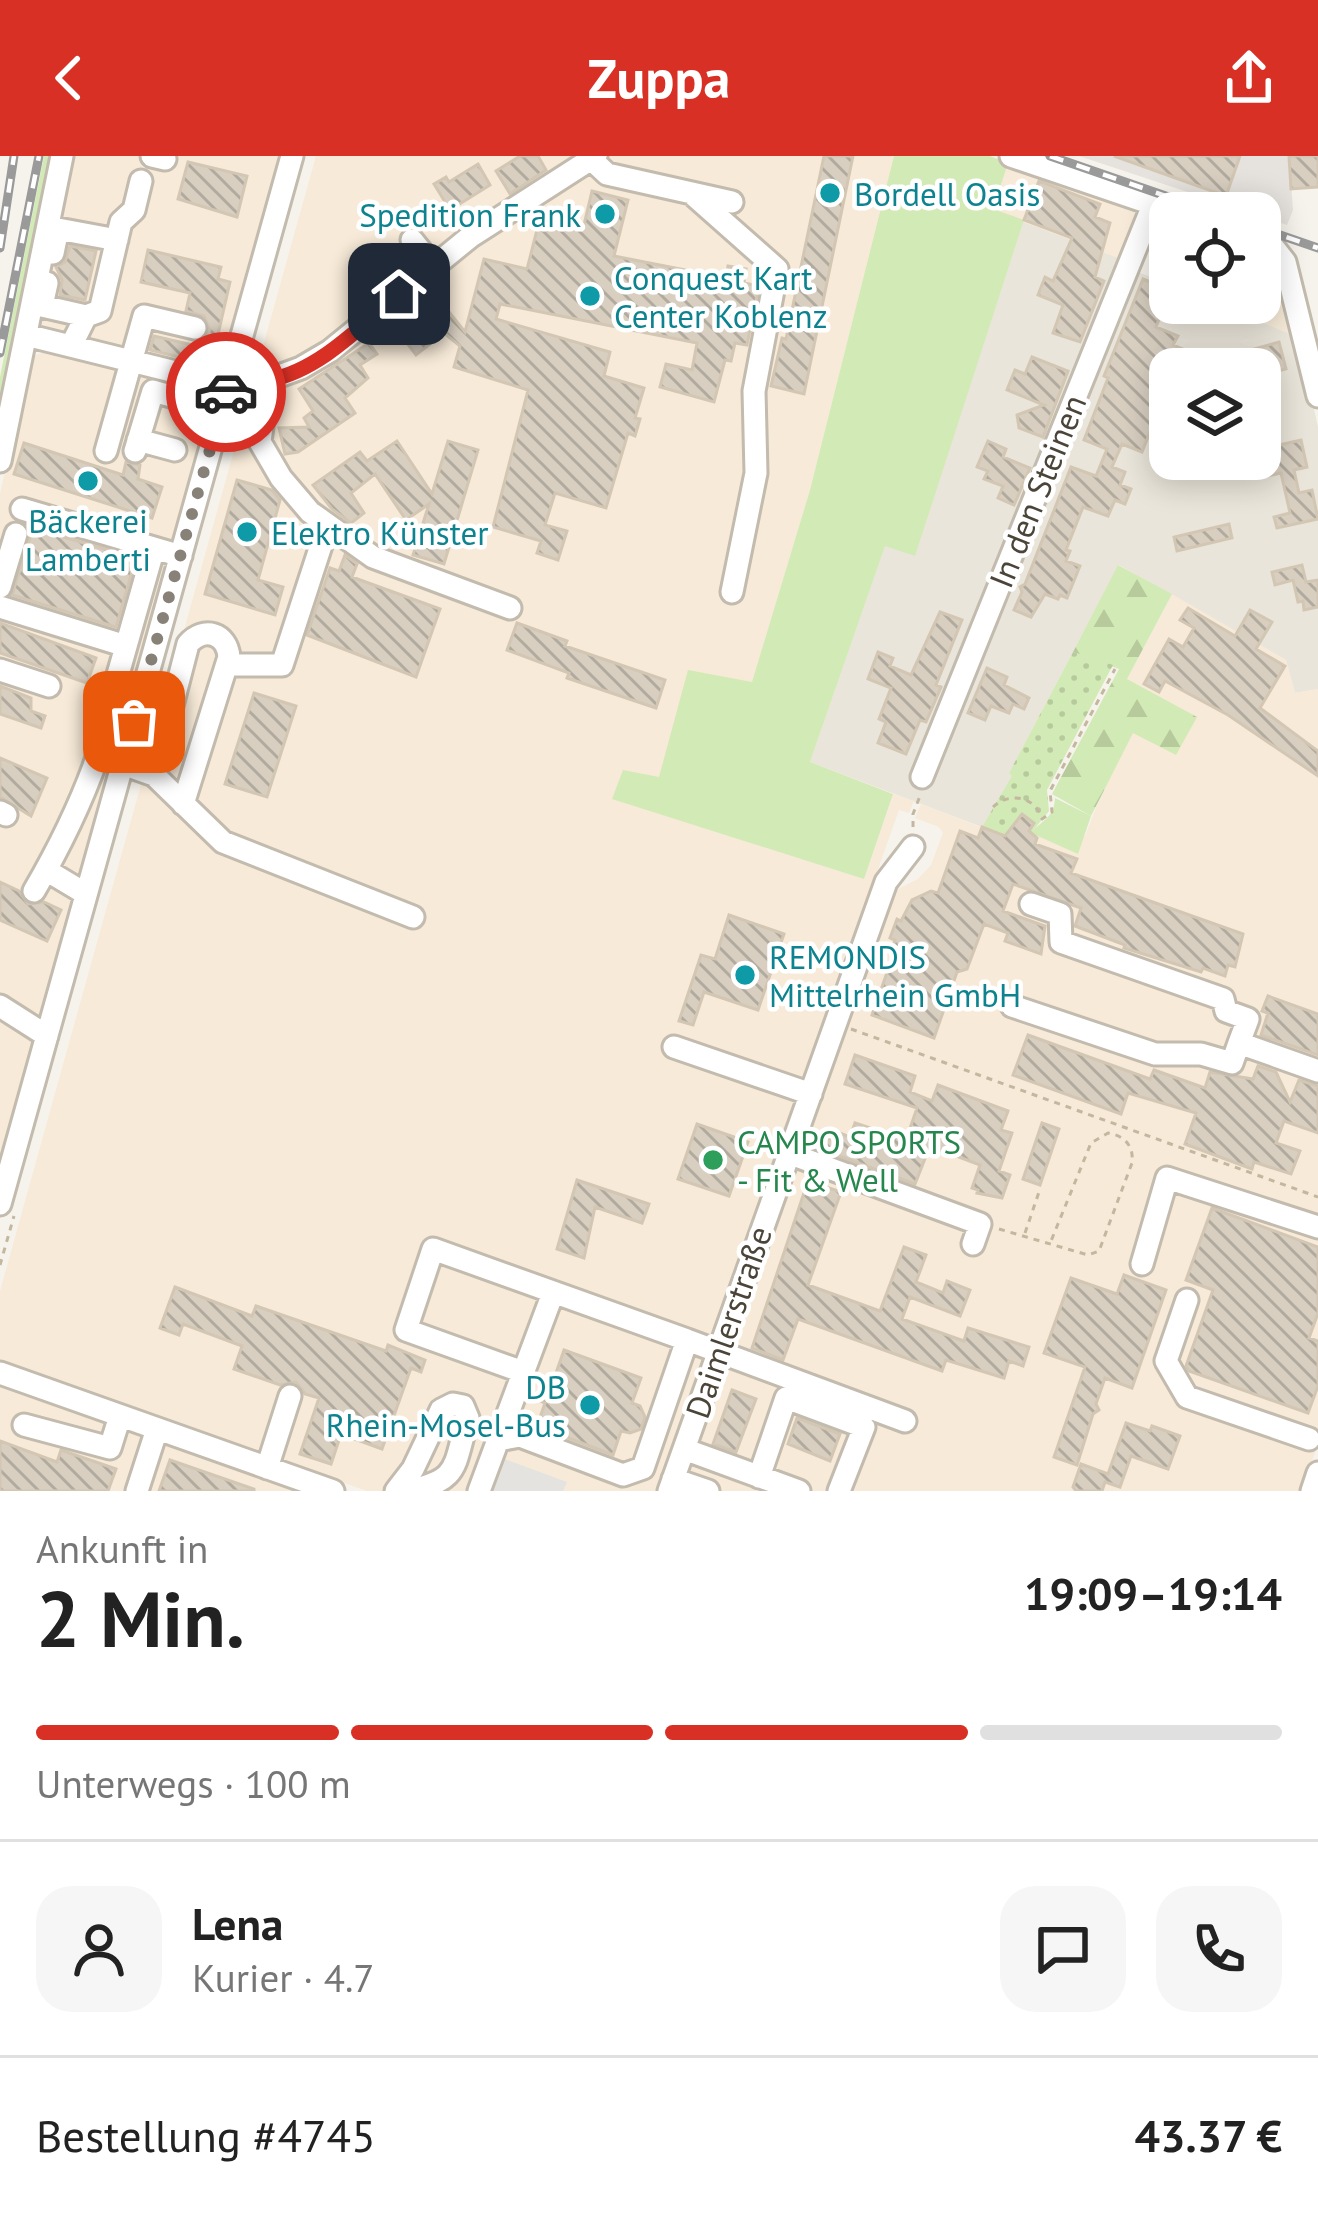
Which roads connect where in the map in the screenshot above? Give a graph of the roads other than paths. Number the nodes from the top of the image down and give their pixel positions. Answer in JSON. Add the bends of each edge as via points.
{"nodes":[{"id":1,"x":62,"y":156,"type":"edge"},
{"id":2,"x":292,"y":156,"type":"edge"},
{"id":3,"x":1011,"y":156,"type":"edge"},
{"id":4,"x":586,"y":159,"type":"edge"},
{"id":5,"x":141,"y":181,"type":"dead end"},
{"id":6,"x":692,"y":193,"type":"junction"},
{"id":7,"x":732,"y":202,"type":"dead end"},
{"id":8,"x":1149,"y":204,"type":"edge"},
{"id":9,"x":1149,"y":215,"type":"edge"},
{"id":10,"x":117,"y":240,"type":"junction"},
{"id":11,"x":412,"y":240,"type":"dead end"},
{"id":12,"x":1281,"y":257,"type":"edge"},
{"id":13,"x":433,"y":266,"type":"junction"},
{"id":14,"x":86,"y":316,"type":"junction"},
{"id":15,"x":195,"y":328,"type":"dead end"},
{"id":16,"x":26,"y":335,"type":"junction"},
{"id":17,"x":71,"y":346,"type":"junction"},
{"id":18,"x":130,"y":361,"type":"junction"},
{"id":19,"x":268,"y":380,"type":"junction"},
{"id":20,"x":229,"y":381,"type":"junction"},
{"id":21,"x":1318,"y":396,"type":"edge"},
{"id":22,"x":192,"y":402,"type":"dead end"},
{"id":23,"x":113,"y":424,"type":"junction"},
{"id":24,"x":138,"y":440,"type":"junction"},
{"id":25,"x":176,"y":450,"type":"dead end"},
{"id":26,"x":106,"y":451,"type":"dead end"},
{"id":27,"x":0,"y":461,"type":"edge"},
{"id":28,"x":22,"y":509,"type":"dead end"},
{"id":29,"x":327,"y":526,"type":"junction"},
{"id":30,"x":16,"y":534,"type":"dead end"},
{"id":31,"x":154,"y":548,"type":"junction"},
{"id":32,"x":181,"y":556,"type":"junction"},
{"id":33,"x":0,"y":587,"type":"edge"},
{"id":34,"x":732,"y":592,"type":"dead end"},
{"id":35,"x":0,"y":608,"type":"edge"},
{"id":36,"x":510,"y":608,"type":"dead end"},
{"id":37,"x":126,"y":646,"type":"junction"},
{"id":38,"x":227,"y":664,"type":"junction"},
{"id":39,"x":0,"y":670,"type":"edge"},
{"id":40,"x":117,"y":678,"type":"dead end"},
{"id":41,"x":49,"y":686,"type":"dead end"},
{"id":42,"x":110,"y":716,"type":"dead end"},
{"id":43,"x":122,"y":764,"type":"junction"},
{"id":44,"x":154,"y":775,"type":"junction"},
{"id":45,"x":922,"y":777,"type":"road end"},
{"id":46,"x":183,"y":804,"type":"junction"},
{"id":47,"x":914,"y":847,"type":"road end"},
{"id":48,"x":46,"y":870,"type":"junction"},
{"id":49,"x":34,"y":892,"type":"dead end"},
{"id":50,"x":86,"y":893,"type":"junction"},
{"id":51,"x":1031,"y":904,"type":"dead end"},
{"id":52,"x":413,"y":917,"type":"dead end"},
{"id":53,"x":0,"y":1006,"type":"edge"},
{"id":54,"x":1012,"y":1006,"type":"dead end"},
{"id":55,"x":47,"y":1036,"type":"junction"},
{"id":56,"x":674,"y":1048,"type":"dead end"},
{"id":57,"x":1235,"y":1053,"type":"junction"},
{"id":58,"x":1318,"y":1071,"type":"edge"},
{"id":59,"x":811,"y":1094,"type":"junction"},
{"id":60,"x":788,"y":1153,"type":"junction"},
{"id":61,"x":0,"y":1204,"type":"edge"},
{"id":62,"x":1318,"y":1226,"type":"edge"},
{"id":63,"x":974,"y":1244,"type":"dead end"},
{"id":64,"x":1142,"y":1264,"type":"dead end"},
{"id":65,"x":553,"y":1294,"type":"junction"},
{"id":66,"x":1187,"y":1300,"type":"dead end"},
{"id":67,"x":687,"y":1340,"type":"junction"},
{"id":68,"x":718,"y":1352,"type":"junction"},
{"id":69,"x":523,"y":1372,"type":"junction"},
{"id":70,"x":0,"y":1373,"type":"edge"},
{"id":71,"x":290,"y":1396,"type":"dead end"},
{"id":72,"x":1187,"y":1397,"type":"junction"},
{"id":73,"x":120,"y":1416,"type":"junction"},
{"id":74,"x":1179,"y":1420,"type":"dead end"},
{"id":75,"x":905,"y":1421,"type":"dead end"},
{"id":76,"x":24,"y":1425,"type":"dead end"},
{"id":77,"x":157,"y":1429,"type":"junction"},
{"id":78,"x":1309,"y":1439,"type":"dead end"},
{"id":79,"x":498,"y":1440,"type":"junction"},
{"id":80,"x":684,"y":1449,"type":"junction"},
{"id":81,"x":1318,"y":1473,"type":"edge"},
{"id":82,"x":272,"y":1477,"type":"edge"},
{"id":83,"x":759,"y":1478,"type":"junction"},
{"id":84,"x":671,"y":1485,"type":"edge"},
{"id":85,"x":137,"y":1491,"type":"edge"},
{"id":86,"x":332,"y":1491,"type":"edge"},
{"id":87,"x":479,"y":1491,"type":"edge"},
{"id":88,"x":708,"y":1491,"type":"edge"},
{"id":89,"x":799,"y":1491,"type":"edge"},
{"id":90,"x":839,"y":1491,"type":"edge"},
{"id":91,"x":1312,"y":1491,"type":"edge"}],
"edges":[{"from":1,"to":16,"type":"street"},
{"from":2,"to":20,"type":"street"},
{"from":3,"to":8,"type":"street"},
{"from":4,"to":6,"type":"street","via":[[608,175]]},
{"from":4,"to":13,"type":"street"},
{"from":5,"to":10,"type":"street"},
{"from":6,"to":7,"type":"street"},
{"from":6,"to":34,"type":"street","via":[[777,269],[754,391],[756,473]]},
{"from":9,"to":45,"type":"street","name":"In den Steinen"},
{"from":10,"to":14,"type":"street","via":[[100,311]]},
{"from":10,"to":14,"type":"street","via":[[58,229],[42,306]]},
{"from":11,"to":13,"type":"street"},
{"from":12,"to":21,"type":"street"},
{"from":13,"to":19,"type":"street","via":[[329,351]]},
{"from":14,"to":17,"type":"street"},
{"from":15,"to":18,"type":"street","via":[[144,316]]},
{"from":16,"to":17,"type":"street"},
{"from":16,"to":27,"type":"street"},
{"from":17,"to":18,"type":"street"},
{"from":18,"to":20,"type":"street"},
{"from":18,"to":23,"type":"street"},
{"from":19,"to":20,"type":"street"},
{"from":19,"to":29,"type":"street","via":[[260,442],[281,478]]},
{"from":20,"to":32,"type":"street"},
{"from":22,"to":24,"type":"street","via":[[153,392]]},
{"from":23,"to":24,"type":"street"},
{"from":23,"to":26,"type":"street"},
{"from":24,"to":25,"type":"street"},
{"from":28,"to":31,"type":"street"},
{"from":29,"to":36,"type":"street","via":[[373,557]]},
{"from":29,"to":38,"type":"street","via":[[282,665]]},
{"from":30,"to":33,"type":"street"},
{"from":31,"to":32,"type":"street"},
{"from":31,"to":37,"type":"street"},
{"from":32,"to":43,"type":"street"},
{"from":35,"to":37,"type":"street"},
{"from":37,"to":40,"type":"street"},
{"from":38,"to":44,"type":"street","via":[[220,637],[199,634],[188,644]]},
{"from":38,"to":46,"type":"street"},
{"from":39,"to":41,"type":"street"},
{"from":42,"to":48,"type":"street"},
{"from":43,"to":44,"type":"street"},
{"from":43,"to":50,"type":"street"},
{"from":44,"to":46,"type":"street"},
{"from":46,"to":52,"type":"street","via":[[224,842]]},
{"from":47,"to":59,"type":"street","name":"Daimlerstraße","via":[[886,882]]},
{"from":48,"to":49,"type":"street"},
{"from":48,"to":50,"type":"street"},
{"from":50,"to":55,"type":"street"},
{"from":51,"to":57,"type":"street","via":[[1060,914],[1061,942],[1223,999],[1226,1011],[1248,1019]]},
{"from":53,"to":55,"type":"street"},
{"from":54,"to":57,"type":"street","via":[[1155,1054]]},
{"from":55,"to":61,"type":"street"},
{"from":56,"to":59,"type":"street"},
{"from":57,"to":58,"type":"street"},
{"from":59,"to":60,"type":"street","name":"Daimlerstraße"},
{"from":60,"to":63,"type":"street","via":[[980,1224]]},
{"from":60,"to":68,"type":"street","name":"Daimlerstraße"},
{"from":62,"to":64,"type":"street","via":[[1167,1178]]},
{"from":65,"to":67,"type":"street"},
{"from":65,"to":69,"type":"street"},
{"from":65,"to":69,"type":"street","via":[[433,1249],[406,1330]]},
{"from":66,"to":72,"type":"street","via":[[1166,1361]]},
{"from":67,"to":68,"type":"street"},
{"from":67,"to":79,"type":"street","via":[[643,1468],[623,1475],[520,1436]]},
{"from":68,"to":75,"type":"street"},
{"from":68,"to":80,"type":"street","name":"Daimlerstraße"},
{"from":69,"to":79,"type":"street"},
{"from":70,"to":73,"type":"street"},
{"from":71,"to":82,"type":"street"},
{"from":72,"to":74,"type":"street"},
{"from":72,"to":78,"type":"street"},
{"from":73,"to":76,"type":"street","via":[[110,1448]]},
{"from":73,"to":77,"type":"street"},
{"from":77,"to":82,"type":"street"},
{"from":77,"to":85,"type":"street"},
{"from":79,"to":87,"type":"street"},
{"from":80,"to":83,"type":"street"},
{"from":80,"to":84,"type":"street","name":"Daimlerstraße"},
{"from":81,"to":91,"type":"street"},
{"from":82,"to":86,"type":"street"},
{"from":83,"to":89,"type":"street"},
{"from":83,"to":90,"type":"street","via":[[786,1398],[865,1427]]},
{"from":84,"to":88,"type":"street"}]}
